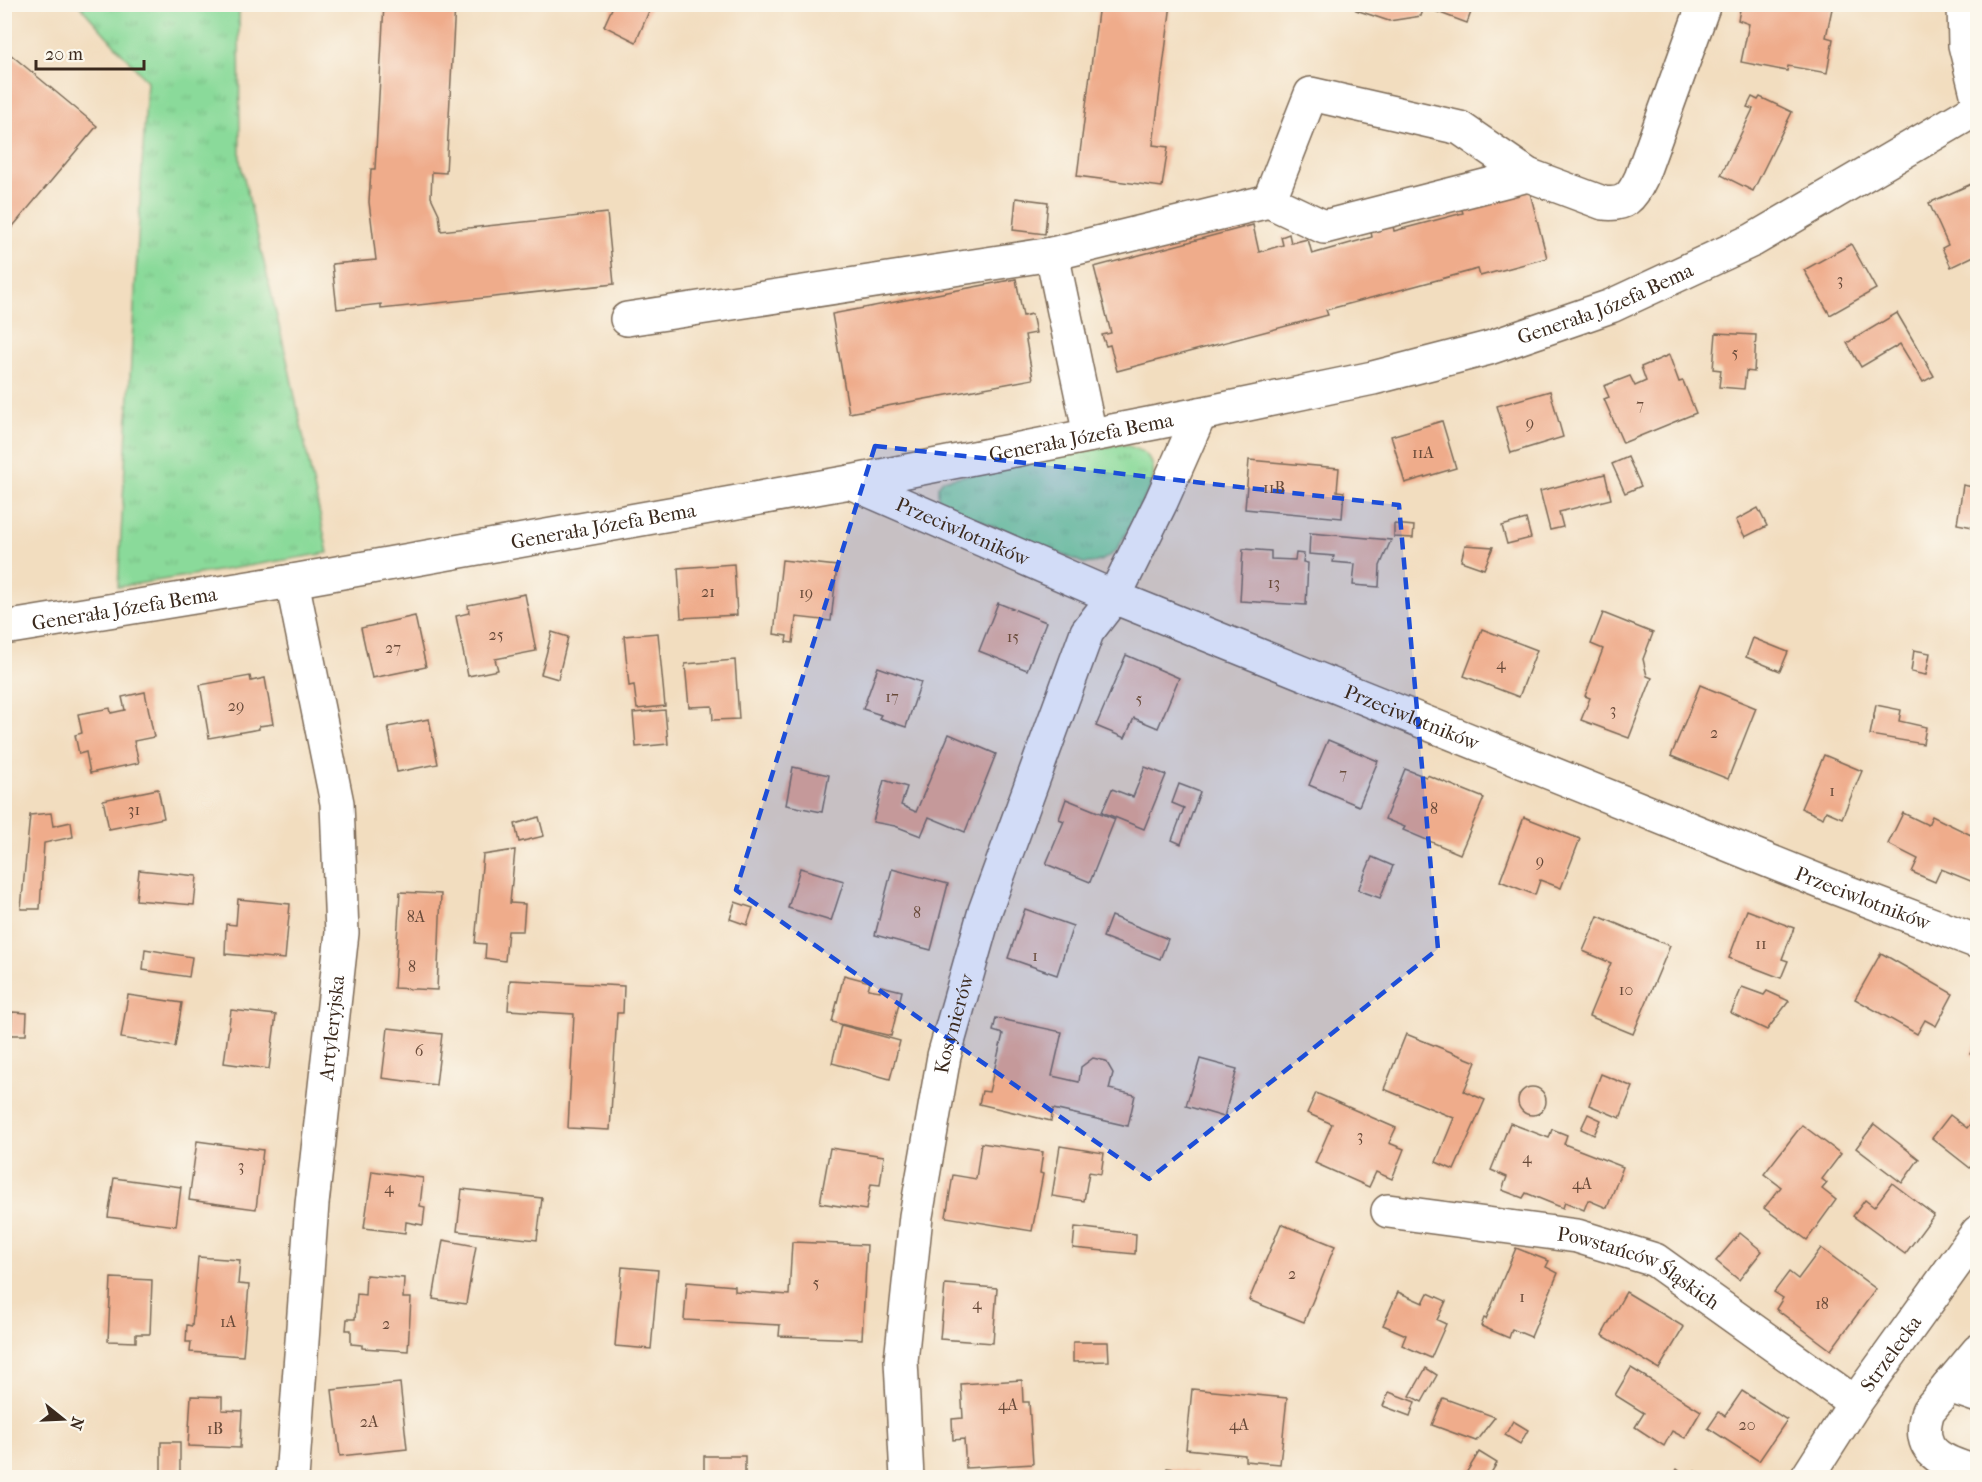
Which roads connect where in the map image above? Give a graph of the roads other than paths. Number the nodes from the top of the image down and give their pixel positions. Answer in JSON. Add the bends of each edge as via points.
{"nodes":[{"id":1,"x":1704,"y":4,"type":"edge"},
{"id":2,"x":1964,"y":4,"type":"edge"},
{"id":3,"x":1977,"y":98,"type":"edge"},
{"id":4,"x":1977,"y":108,"type":"edge"},
{"id":5,"x":1528,"y":175,"type":"junction"},
{"id":6,"x":1269,"y":201,"type":"junction"},
{"id":7,"x":1052,"y":254,"type":"junction"},
{"id":8,"x":627,"y":319,"type":"dead end"},
{"id":9,"x":1200,"y":414,"type":"junction"},
{"id":10,"x":1090,"y":435,"type":"junction"},
{"id":11,"x":850,"y":482,"type":"junction"},
{"id":12,"x":292,"y":581,"type":"junction"},
{"id":13,"x":1114,"y":597,"type":"junction"},
{"id":14,"x":4,"y":628,"type":"edge"},
{"id":15,"x":1977,"y":942,"type":"edge"},
{"id":16,"x":1388,"y":1211,"type":"dead end"},
{"id":17,"x":1977,"y":1232,"type":"edge"},
{"id":18,"x":1977,"y":1351,"type":"edge"},
{"id":19,"x":1963,"y":1391,"type":"edge"},
{"id":20,"x":1855,"y":1402,"type":"junction"},
{"id":21,"x":1977,"y":1473,"type":"edge"},
{"id":22,"x":292,"y":1478,"type":"edge"},
{"id":23,"x":907,"y":1478,"type":"edge"},
{"id":24,"x":1807,"y":1478,"type":"edge"}],
"edges":[{"from":1,"to":5,"type":"street","via":[[1641,178],[1626,200],[1614,205],[1603,203]]},
{"from":2,"to":3,"type":"street","via":[[1965,45]]},
{"from":4,"to":9,"type":"street","name":"Generała Józefa Bema","via":[[1753,240],[1611,306],[1489,348],[1373,378]]},
{"from":5,"to":6,"type":"street","via":[[1324,227]]},
{"from":5,"to":6,"type":"street","via":[[1460,128],[1311,94]]},
{"from":6,"to":7,"type":"street"},
{"from":7,"to":8,"type":"street"},
{"from":7,"to":10,"type":"street"},
{"from":9,"to":10,"type":"street","name":"Generała Józefa Bema"},
{"from":9,"to":13,"type":"street","name":"Generała Józefa Bema"},
{"from":10,"to":11,"type":"street","name":"Generała Józefa Bema"},
{"from":11,"to":12,"type":"street","name":"Generała Józefa Bema"},
{"from":11,"to":13,"type":"street","name":"Przeciwlotników"},
{"from":12,"to":14,"type":"street","name":"Generała Józefa Bema"},
{"from":12,"to":22,"type":"street","name":"Artyleryjska","via":[[337,803],[342,933],[312,1204]]},
{"from":13,"to":15,"type":"street","name":"Przeciwlotników"},
{"from":13,"to":23,"type":"street","name":"Kosynierów","via":[[1087,632],[985,911],[944,1056],[916,1216],[901,1361]]},
{"from":16,"to":20,"type":"street","name":"Powstańców Śląskich","via":[[1577,1236],[1655,1260]]},
{"from":17,"to":20,"type":"street","name":"Strzelecka"},
{"from":18,"to":19,"type":"street"},
{"from":19,"to":21,"type":"street","via":[[1928,1411],[1924,1435],[1936,1456]]},
{"from":20,"to":24,"type":"street","name":"Strzelecka"}]}
